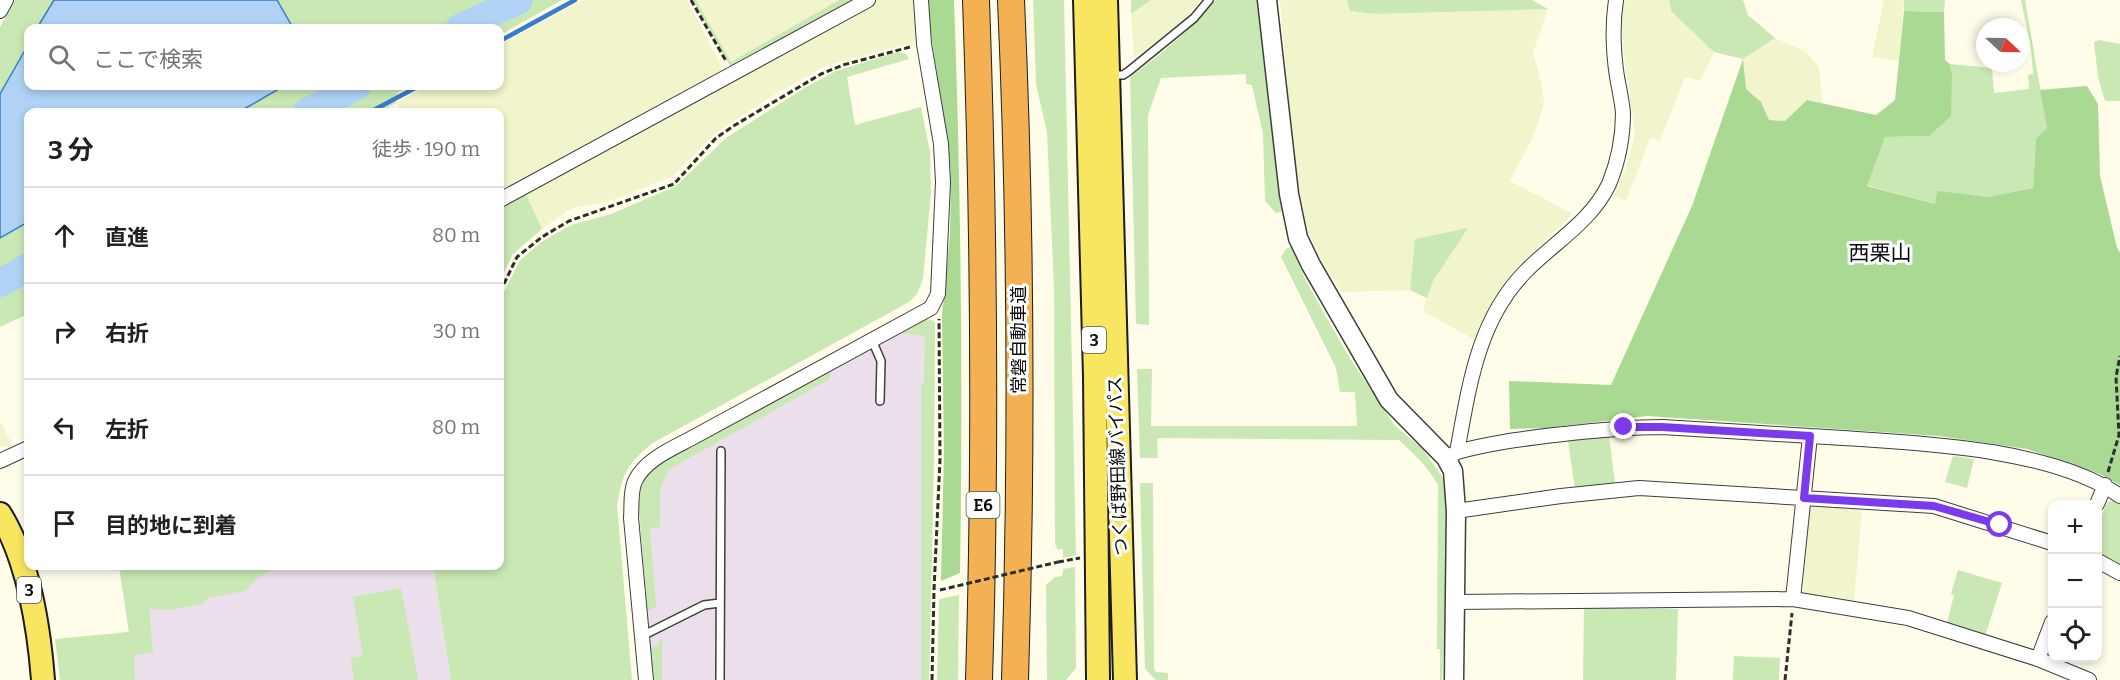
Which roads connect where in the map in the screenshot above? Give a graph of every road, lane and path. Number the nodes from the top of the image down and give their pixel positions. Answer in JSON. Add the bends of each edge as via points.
{"nodes":[{"id":1,"x":6,"y":0,"type":"edge"},
{"id":2,"x":692,"y":0,"type":"edge"},
{"id":3,"x":868,"y":0,"type":"edge"},
{"id":4,"x":921,"y":0,"type":"edge"},
{"id":5,"x":976,"y":0,"type":"edge"},
{"id":6,"x":1011,"y":0,"type":"edge"},
{"id":7,"x":1085,"y":0,"type":"edge"},
{"id":8,"x":1106,"y":0,"type":"edge"},
{"id":9,"x":1209,"y":0,"type":"edge"},
{"id":10,"x":1267,"y":0,"type":"edge"},
{"id":11,"x":1616,"y":0,"type":"edge"},
{"id":12,"x":0,"y":11,"type":"edge"},
{"id":13,"x":924,"y":45,"type":"junction"},
{"id":14,"x":732,"y":74,"type":"junction"},
{"id":15,"x":1108,"y":75,"type":"junction"},
{"id":16,"x":504,"y":198,"type":"edge"},
{"id":17,"x":504,"y":284,"type":"edge"},
{"id":18,"x":935,"y":303,"type":"junction"},
{"id":19,"x":872,"y":340,"type":"junction"},
{"id":20,"x":2120,"y":356,"type":"edge"},
{"id":21,"x":880,"y":401,"type":"dead end"},
{"id":22,"x":1810,"y":436,"type":"junction"},
{"id":23,"x":24,"y":450,"type":"edge"},
{"id":24,"x":721,"y":451,"type":"dead end"},
{"id":25,"x":1452,"y":455,"type":"junction"},
{"id":26,"x":0,"y":461,"type":"edge"},
{"id":27,"x":2105,"y":485,"type":"junction"},
{"id":28,"x":2120,"y":496,"type":"edge"},
{"id":29,"x":1804,"y":498,"type":"junction"},
{"id":30,"x":2099,"y":500,"type":"edge"},
{"id":31,"x":1456,"y":511,"type":"junction"},
{"id":32,"x":0,"y":514,"type":"edge"},
{"id":33,"x":2048,"y":542,"type":"edge"},
{"id":34,"x":1083,"y":558,"type":"dead end"},
{"id":35,"x":2102,"y":564,"type":"edge"},
{"id":36,"x":2120,"y":573,"type":"edge"},
{"id":37,"x":934,"y":590,"type":"junction"},
{"id":38,"x":1793,"y":599,"type":"junction"},
{"id":39,"x":1454,"y":602,"type":"junction"},
{"id":40,"x":720,"y":603,"type":"junction"},
{"id":41,"x":2048,"y":633,"type":"edge"},
{"id":42,"x":642,"y":636,"type":"junction"},
{"id":43,"x":2038,"y":659,"type":"junction"},
{"id":44,"x":43,"y":680,"type":"edge"},
{"id":45,"x":646,"y":680,"type":"edge"},
{"id":46,"x":720,"y":680,"type":"edge"},
{"id":47,"x":932,"y":680,"type":"edge"},
{"id":48,"x":979,"y":680,"type":"edge"},
{"id":49,"x":1015,"y":680,"type":"edge"},
{"id":50,"x":1098,"y":680,"type":"edge"},
{"id":51,"x":1125,"y":680,"type":"edge"},
{"id":52,"x":1454,"y":680,"type":"edge"},
{"id":53,"x":1785,"y":680,"type":"edge"},
{"id":54,"x":2090,"y":680,"type":"edge"}],
"edges":[{"from":1,"to":12,"type":"street"},
{"from":2,"to":14,"type":"path"},
{"from":3,"to":14,"type":"street"},
{"from":4,"to":13,"type":"street"},
{"from":5,"to":48,"type":"highway","name":"常磐自動車道","number":"E6","via":[[983,342]]},
{"from":6,"to":49,"type":"highway","name":"常磐自動車道","number":"E6","via":[[1019,332]]},
{"from":7,"to":50,"type":"main road","name":"つくば野田線バイパス","number":"3"},
{"from":8,"to":15,"type":"main road","name":"つくば野田線バイパス","number":"3"},
{"from":9,"to":15,"type":"lane","via":[[1194,18],[1129,71]]},
{"from":10,"to":25,"type":"street","via":[[1289,194],[1298,238],[1389,400]]},
{"from":11,"to":25,"type":"street","via":[[1613,40],[1623,112],[1616,164],[1597,204],[1524,273],[1497,310],[1474,364]]},
{"from":13,"to":17,"type":"path","via":[[895,50],[821,74],[716,138],[674,184],[569,221],[542,237],[518,257]]},
{"from":13,"to":18,"type":"street","via":[[941,144],[943,182]]},
{"from":14,"to":16,"type":"street"},
{"from":15,"to":51,"type":"main road","name":"つくば野田線バイパス","number":"3"},
{"from":18,"to":19,"type":"street"},
{"from":18,"to":37,"type":"path","via":[[939,316],[940,459]]},
{"from":19,"to":21,"type":"lane","via":[[881,361]]},
{"from":19,"to":42,"type":"street","via":[[645,467],[635,481],[631,518]]},
{"from":20,"to":27,"type":"path","via":[[2116,377],[2119,435]]},
{"from":22,"to":25,"type":"street","via":[[1624,427],[1475,447]]},
{"from":22,"to":27,"type":"street","via":[[1968,449],[2064,468]]},
{"from":22,"to":29,"type":"street"},
{"from":23,"to":26,"type":"street"},
{"from":24,"to":40,"type":"lane"},
{"from":25,"to":31,"type":"street"},
{"from":27,"to":28,"type":"street"},
{"from":27,"to":30,"type":"street"},
{"from":29,"to":31,"type":"street","via":[[1639,488]]},
{"from":29,"to":33,"type":"street","via":[[1934,506]]},
{"from":29,"to":38,"type":"street"},
{"from":31,"to":39,"type":"street"},
{"from":32,"to":44,"type":"main road","number":"3","via":[[25,573]]},
{"from":34,"to":37,"type":"path","bridge":true},
{"from":35,"to":36,"type":"street"},
{"from":37,"to":47,"type":"path"},
{"from":38,"to":39,"type":"street"},
{"from":38,"to":43,"type":"street","via":[[1908,618]]},
{"from":38,"to":53,"type":"path"},
{"from":39,"to":52,"type":"street"},
{"from":40,"to":42,"type":"lane","via":[[704,605]]},
{"from":40,"to":46,"type":"lane"},
{"from":41,"to":43,"type":"street"},
{"from":42,"to":45,"type":"street"},
{"from":43,"to":54,"type":"street"}]}
